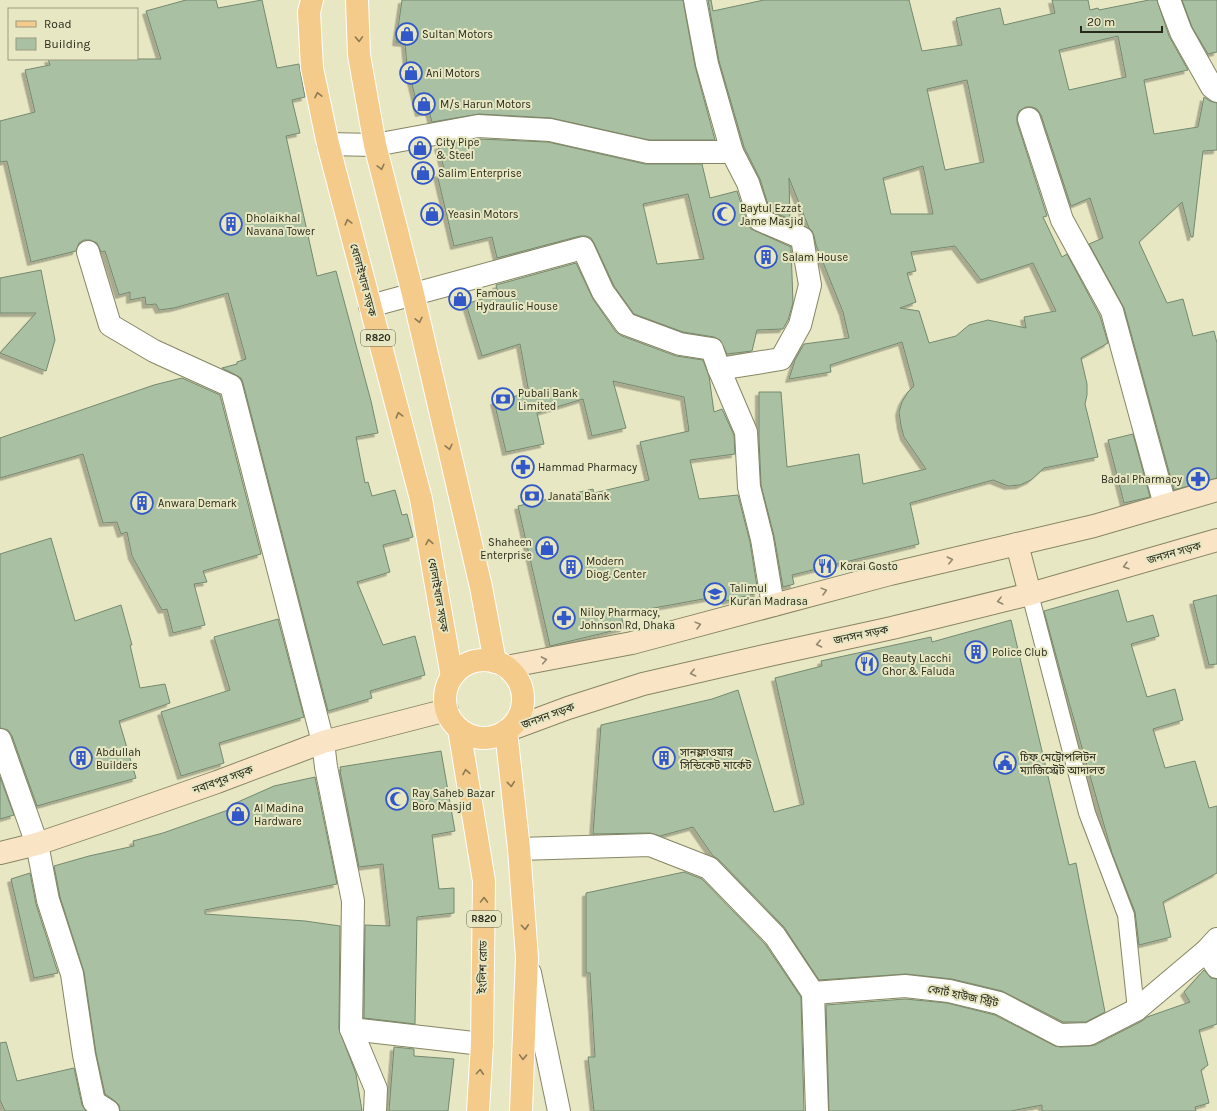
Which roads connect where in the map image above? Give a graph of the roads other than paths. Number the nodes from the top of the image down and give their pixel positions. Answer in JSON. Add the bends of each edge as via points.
{"nodes":[{"id":1,"x":312,"y":0,"type":"edge"},
{"id":2,"x":357,"y":0,"type":"edge"},
{"id":3,"x":695,"y":0,"type":"edge"},
{"id":4,"x":1169,"y":0,"type":"edge"},
{"id":5,"x":1217,"y":91,"type":"edge"},
{"id":6,"x":1029,"y":119,"type":"dead end"},
{"id":7,"x":328,"y":144,"type":"junction"},
{"id":8,"x":375,"y":146,"type":"junction"},
{"id":9,"x":732,"y":152,"type":"junction"},
{"id":10,"x":88,"y":252,"type":"dead end"},
{"id":11,"x":413,"y":294,"type":"junction"},
{"id":12,"x":370,"y":306,"type":"junction"},
{"id":13,"x":719,"y":369,"type":"junction"},
{"id":14,"x":1217,"y":490,"type":"edge"},
{"id":15,"x":1165,"y":505,"type":"junction"},
{"id":16,"x":1217,"y":540,"type":"edge"},
{"id":17,"x":1017,"y":544,"type":"junction"},
{"id":18,"x":1030,"y":594,"type":"junction"},
{"id":19,"x":773,"y":605,"type":"junction"},
{"id":20,"x":500,"y":664,"type":"junction"},
{"id":21,"x":452,"y":677,"type":"junction"},
{"id":22,"x":447,"y":710,"type":"junction"},
{"id":23,"x":459,"y":729,"type":"junction"},
{"id":24,"x":506,"y":731,"type":"junction"},
{"id":25,"x":0,"y":740,"type":"edge"},
{"id":26,"x":323,"y":742,"type":"junction"},
{"id":27,"x":37,"y":844,"type":"junction"},
{"id":28,"x":518,"y":849,"type":"junction"},
{"id":29,"x":0,"y":853,"type":"edge"},
{"id":30,"x":1213,"y":952,"type":"edge"},
{"id":31,"x":527,"y":958,"type":"junction"},
{"id":32,"x":813,"y":992,"type":"junction"},
{"id":33,"x":1136,"y":1010,"type":"junction"},
{"id":34,"x":351,"y":1030,"type":"junction"},
{"id":35,"x":482,"y":1044,"type":"junction"},
{"id":36,"x":108,"y":1111,"type":"edge"},
{"id":37,"x":375,"y":1111,"type":"edge"},
{"id":38,"x":478,"y":1111,"type":"edge"},
{"id":39,"x":521,"y":1111,"type":"edge"},
{"id":40,"x":558,"y":1111,"type":"edge"},
{"id":41,"x":817,"y":1111,"type":"edge"}],
"edges":[{"from":7,"to":1,"type":"main road","name":"ধোলাইখাল সড়ক","number":"R820","one_way":true,"via":[[312,68],[309,12]]},
{"from":2,"to":8,"type":"main road","one_way":true,"via":[[359,55]]},
{"from":3,"to":9,"type":"street","via":[[707,64]]},
{"from":4,"to":5,"type":"street","via":[[1181,32]]},
{"from":6,"to":15,"type":"street","via":[[1062,220],[1112,311]]},
{"from":7,"to":8,"type":"street"},
{"from":12,"to":7,"type":"main road","name":"ধোলাইখাল সড়ক","number":"R820","one_way":true},
{"from":8,"to":9,"type":"street","via":[[478,126],[550,130],[648,152]]},
{"from":8,"to":11,"type":"main road","one_way":true},
{"from":9,"to":13,"type":"street","via":[[748,183],[760,220],[802,238],[810,285],[800,325],[781,359]]},
{"from":10,"to":26,"type":"street","via":[[110,324],[154,351],[231,386]]},
{"from":11,"to":12,"type":"street"},
{"from":11,"to":13,"type":"street","via":[[583,248],[603,292],[626,324],[680,344],[712,349]]},
{"from":11,"to":20,"type":"main road","one_way":true},
{"from":21,"to":12,"type":"main road","name":"ধোলাইখাল সড়ক","number":"R820","one_way":true,"via":[[421,499]]},
{"from":13,"to":19,"type":"street","via":[[746,432],[749,488],[762,539]]},
{"from":14,"to":15,"type":"main road"},
{"from":15,"to":17,"type":"main road","via":[[1094,526]]},
{"from":16,"to":18,"type":"main road","name":"জনসন সড়ক","one_way":true},
{"from":17,"to":18,"type":"main road"},
{"from":19,"to":17,"type":"main road","one_way":true},
{"from":18,"to":24,"type":"main road","name":"জনসন সড়ক","one_way":true,"via":[[643,684]]},
{"from":18,"to":33,"type":"lane","via":[[1087,813],[1126,915]]},
{"from":20,"to":19,"type":"main road","one_way":true,"via":[[632,643]]},
{"from":20,"to":21,"type":"main road","via":[[483,660],[471,662],[460,668]]},
{"from":20,"to":24,"type":"main road","via":[[515,676],[521,687],[520,712],[515,723]]},
{"from":21,"to":22,"type":"main road","via":[[446,691]]},
{"from":22,"to":23,"type":"main road"},
{"from":22,"to":26,"type":"main road","name":"নবাবপুর সড়ক"},
{"from":23,"to":24,"type":"main road","via":[[482,738]]},
{"from":35,"to":23,"type":"main road","name":"ইংলিশ রোড","number":"R820","one_way":true,"via":[[484,881]]},
{"from":24,"to":28,"type":"main road","one_way":true},
{"from":25,"to":27,"type":"street"},
{"from":26,"to":27,"type":"main road","name":"নবাবপুর সড়ক","via":[[217,782]]},
{"from":26,"to":34,"type":"street","via":[[353,901]]},
{"from":27,"to":29,"type":"main road","name":"নবাবপুর সড়ক"},
{"from":27,"to":36,"type":"street","via":[[48,900],[72,974],[94,1102]]},
{"from":28,"to":31,"type":"main road","one_way":true},
{"from":28,"to":32,"type":"street","via":[[650,845],[709,868],[775,936]]},
{"from":30,"to":33,"type":"street","name":"কোর্ট হাউজ স্ট্রিট"},
{"from":31,"to":39,"type":"main road","one_way":true},
{"from":31,"to":40,"type":"street"},
{"from":32,"to":33,"type":"street","name":"কোর্ট হাউজ স্ট্রিট","via":[[905,986],[949,991],[1000,1003],[1060,1035],[1089,1034]]},
{"from":32,"to":41,"type":"street"},
{"from":34,"to":35,"type":"street"},
{"from":34,"to":37,"type":"street","via":[[376,1089]]},
{"from":38,"to":35,"type":"main road","name":"ইংলিশ রোড","number":"R820","one_way":true}]}
